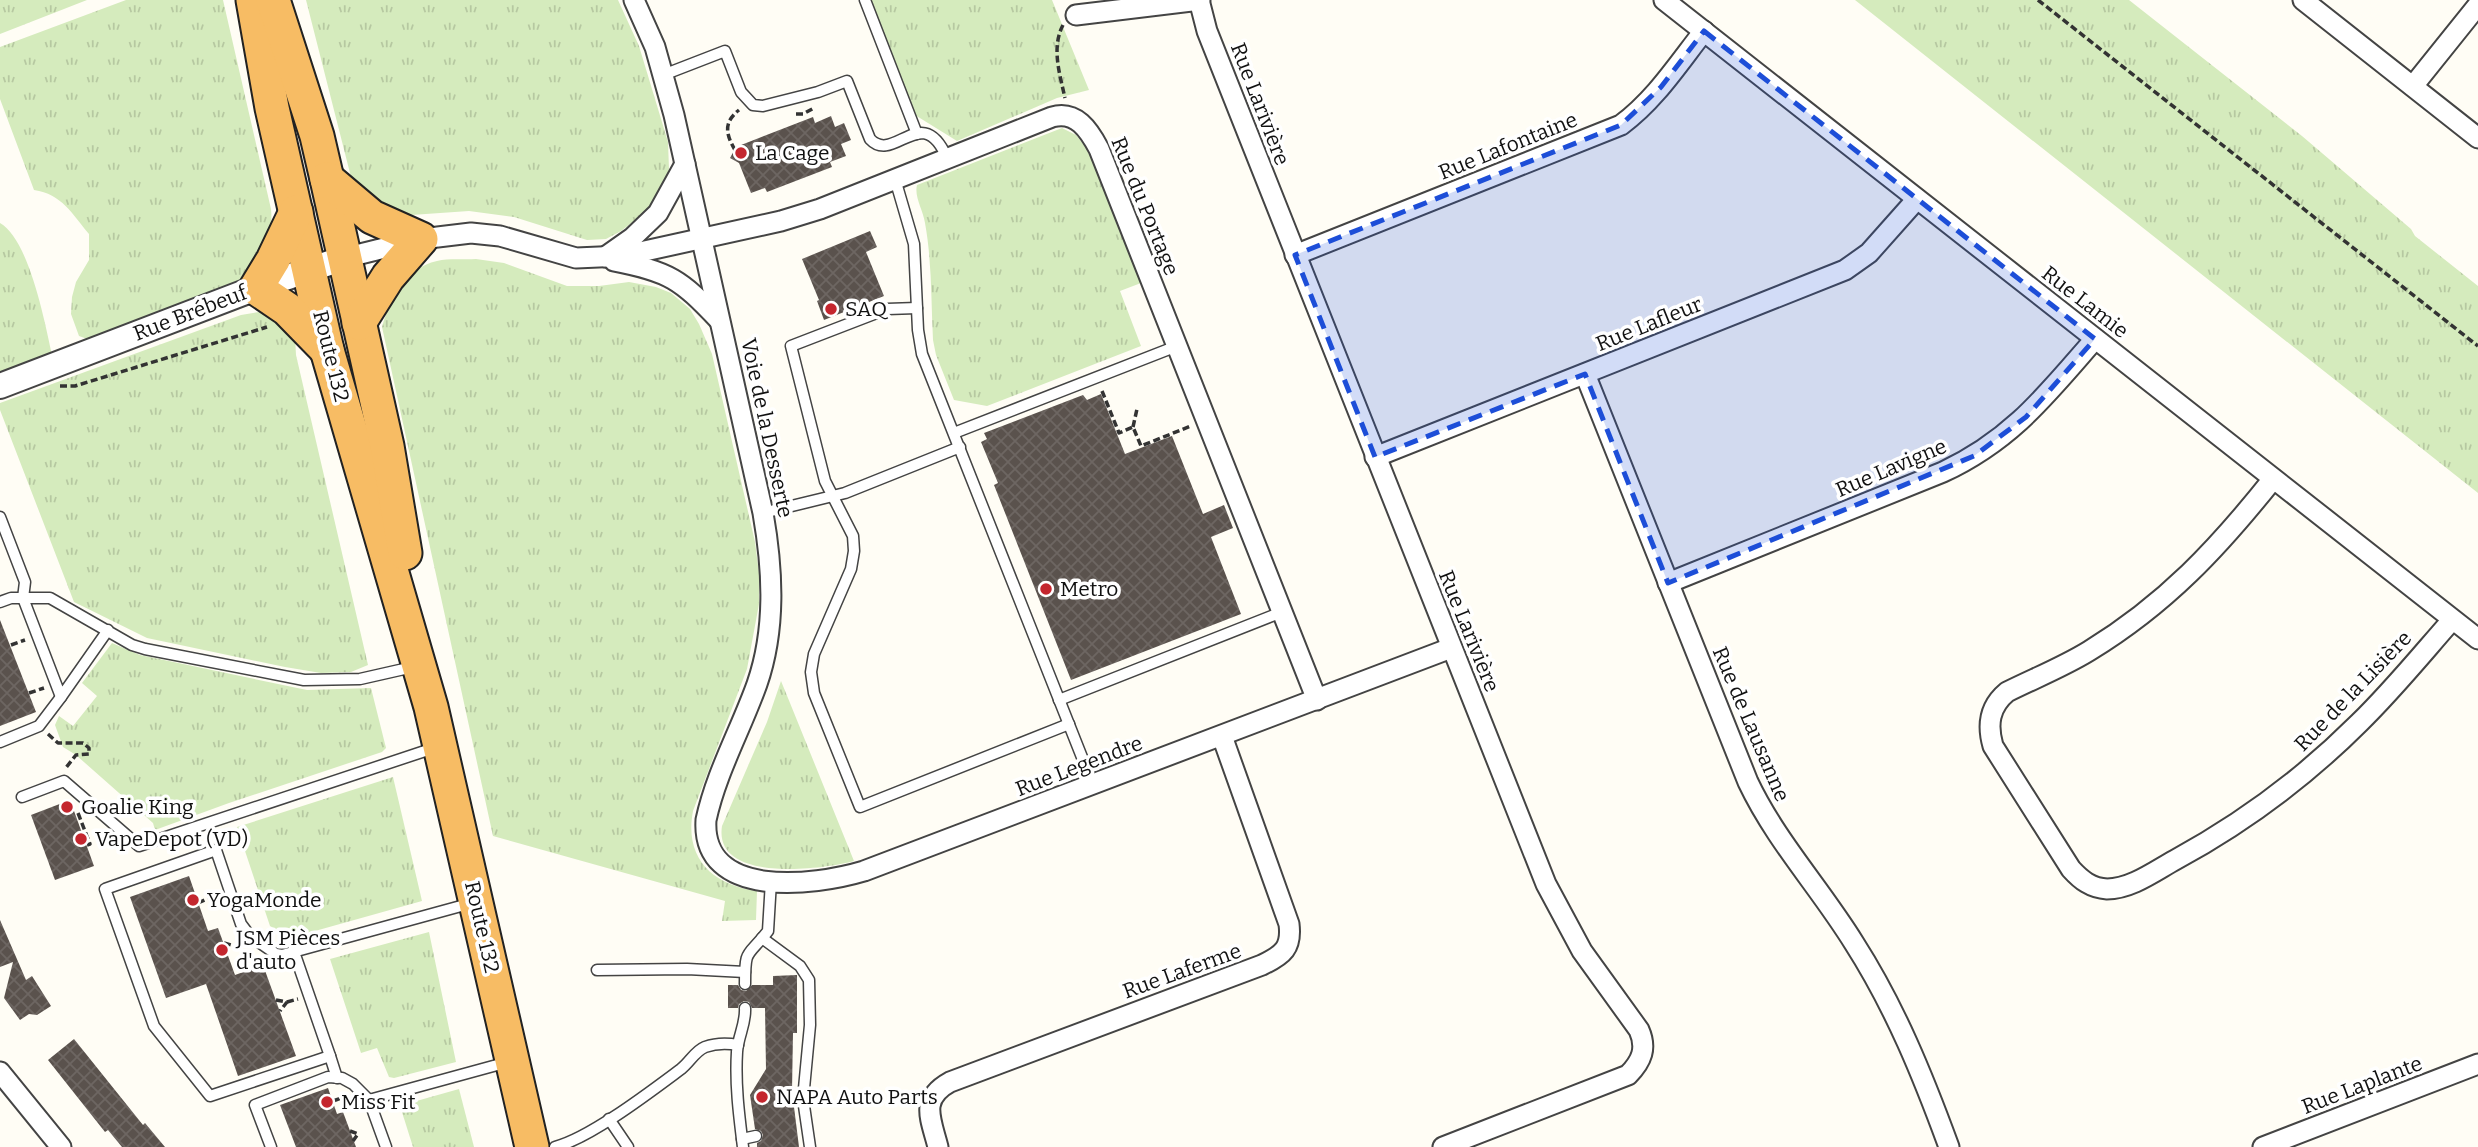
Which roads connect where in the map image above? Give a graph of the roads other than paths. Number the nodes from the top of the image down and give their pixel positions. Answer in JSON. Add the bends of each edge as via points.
{"nodes":[{"id":1,"x":253,"y":0,"type":"edge"},
{"id":2,"x":273,"y":0,"type":"edge"},
{"id":3,"x":634,"y":0,"type":"edge"},
{"id":4,"x":865,"y":0,"type":"edge"},
{"id":5,"x":1199,"y":0,"type":"edge"},
{"id":6,"x":1664,"y":0,"type":"edge"},
{"id":7,"x":2303,"y":0,"type":"edge"},
{"id":8,"x":2478,"y":5,"type":"edge"},
{"id":9,"x":1076,"y":15,"type":"road end"},
{"id":10,"x":1704,"y":31,"type":"junction"},
{"id":11,"x":663,"y":75,"type":"junction"},
{"id":12,"x":2413,"y":86,"type":"junction"},
{"id":13,"x":917,"y":134,"type":"junction"},
{"id":14,"x":2478,"y":138,"type":"edge"},
{"id":15,"x":947,"y":158,"type":"junction"},
{"id":16,"x":685,"y":164,"type":"junction"},
{"id":17,"x":327,"y":179,"type":"junction"},
{"id":18,"x":895,"y":179,"type":"junction"},
{"id":19,"x":1917,"y":199,"type":"junction"},
{"id":20,"x":296,"y":212,"type":"junction"},
{"id":21,"x":421,"y":239,"type":"junction"},
{"id":22,"x":702,"y":239,"type":"junction"},
{"id":23,"x":1295,"y":255,"type":"junction"},
{"id":24,"x":344,"y":258,"type":"junction"},
{"id":25,"x":603,"y":258,"type":"junction"},
{"id":26,"x":310,"y":269,"type":"junction"},
{"id":27,"x":256,"y":288,"type":"junction"},
{"id":28,"x":917,"y":308,"type":"junction"},
{"id":29,"x":359,"y":323,"type":"junction"},
{"id":30,"x":721,"y":323,"type":"junction"},
{"id":31,"x":2095,"y":339,"type":"junction"},
{"id":32,"x":1177,"y":346,"type":"junction"},
{"id":33,"x":327,"y":350,"type":"junction"},
{"id":34,"x":1585,"y":374,"type":"junction"},
{"id":35,"x":0,"y":386,"type":"edge"},
{"id":36,"x":954,"y":433,"type":"junction"},
{"id":37,"x":960,"y":447,"type":"junction"},
{"id":38,"x":1375,"y":457,"type":"junction"},
{"id":39,"x":2273,"y":479,"type":"junction"},
{"id":40,"x":833,"y":497,"type":"junction"},
{"id":41,"x":764,"y":513,"type":"junction"},
{"id":42,"x":0,"y":517,"type":"edge"},
{"id":43,"x":1668,"y":583,"type":"junction"},
{"id":44,"x":23,"y":598,"type":"junction"},
{"id":45,"x":0,"y":602,"type":"edge"},
{"id":46,"x":1282,"y":612,"type":"junction"},
{"id":47,"x":2452,"y":620,"type":"junction"},
{"id":48,"x":108,"y":630,"type":"junction"},
{"id":49,"x":2478,"y":639,"type":"edge"},
{"id":50,"x":1451,"y":648,"type":"junction"},
{"id":51,"x":421,"y":666,"type":"junction"},
{"id":52,"x":61,"y":697,"type":"junction"},
{"id":53,"x":1059,"y":700,"type":"junction"},
{"id":54,"x":1317,"y":701,"type":"junction"},
{"id":55,"x":1069,"y":724,"type":"junction"},
{"id":56,"x":1222,"y":737,"type":"junction"},
{"id":57,"x":0,"y":742,"type":"edge"},
{"id":58,"x":440,"y":746,"type":"junction"},
{"id":59,"x":1093,"y":785,"type":"junction"},
{"id":60,"x":22,"y":796,"type":"dead end"},
{"id":61,"x":719,"y":863,"type":"joint"},
{"id":62,"x":771,"y":881,"type":"junction"},
{"id":63,"x":476,"y":902,"type":"junction"},
{"id":64,"x":762,"y":938,"type":"junction"},
{"id":65,"x":294,"y":952,"type":"junction"},
{"id":66,"x":597,"y":971,"type":"dead end"},
{"id":67,"x":745,"y":972,"type":"junction"},
{"id":68,"x":745,"y":985,"type":"dead end"},
{"id":69,"x":745,"y":1008,"type":"dead end"},
{"id":70,"x":738,"y":1045,"type":"junction"},
{"id":71,"x":330,"y":1056,"type":"junction"},
{"id":72,"x":512,"y":1061,"type":"junction"},
{"id":73,"x":2478,"y":1065,"type":"edge"},
{"id":74,"x":0,"y":1072,"type":"edge"},
{"id":75,"x":337,"y":1077,"type":"junction"},
{"id":76,"x":369,"y":1100,"type":"junction"},
{"id":77,"x":609,"y":1119,"type":"junction"},
{"id":78,"x":755,"y":1136,"type":"dead end"},
{"id":79,"x":742,"y":1143,"type":"edge"},
{"id":80,"x":61,"y":1147,"type":"edge"},
{"id":81,"x":271,"y":1147,"type":"edge"},
{"id":82,"x":386,"y":1147,"type":"edge"},
{"id":83,"x":532,"y":1147,"type":"edge"},
{"id":84,"x":555,"y":1147,"type":"edge"},
{"id":85,"x":628,"y":1147,"type":"edge"},
{"id":86,"x":810,"y":1147,"type":"edge"},
{"id":87,"x":938,"y":1147,"type":"edge"},
{"id":88,"x":1443,"y":1147,"type":"edge"},
{"id":89,"x":1949,"y":1147,"type":"edge"},
{"id":90,"x":2263,"y":1147,"type":"edge"}],
"edges":[{"from":1,"to":20,"type":"highway","name":"Route 132"},
{"from":2,"to":17,"type":"highway","name":"Route 132"},
{"from":3,"to":11,"type":"street","name":"Voie de la Desserte"},
{"from":4,"to":13,"type":"lane"},
{"from":5,"to":9,"type":"street"},
{"from":5,"to":23,"type":"street","name":"Rue Larivière","via":[[1207,32]]},
{"from":6,"to":10,"type":"street","name":"Rue Lamie"},
{"from":7,"to":12,"type":"street"},
{"from":8,"to":12,"type":"street"},
{"from":10,"to":19,"type":"street","name":"Rue Lamie"},
{"from":10,"to":23,"type":"street","name":"Rue Lafontaine","via":[[1661,87],[1620,125]]},
{"from":11,"to":13,"type":"lane","via":[[725,51],[741,92],[754,105],[847,81],[874,144],[888,145]]},
{"from":11,"to":16,"type":"street","name":"Voie de la Desserte"},
{"from":12,"to":14,"type":"street"},
{"from":13,"to":15,"type":"lane","via":[[935,136]]},
{"from":15,"to":18,"type":"street","name":"Rue du Portage"},
{"from":15,"to":32,"type":"street","name":"Rue du Portage","via":[[1061,115],[1081,123],[1099,149]]},
{"from":16,"to":22,"type":"street","name":"Voie de la Desserte"},
{"from":16,"to":25,"type":"street","via":[[658,213]]},
{"from":17,"to":21,"type":"highway","via":[[372,217]]},
{"from":17,"to":24,"type":"highway","name":"Route 132"},
{"from":18,"to":22,"type":"street","name":"Rue du Portage","via":[[799,216]]},
{"from":18,"to":28,"type":"lane","via":[[914,244]]},
{"from":19,"to":31,"type":"street","name":"Rue Lamie"},
{"from":19,"to":34,"type":"street","name":"Rue Lafleur","via":[[1877,245],[1845,270]]},
{"from":20,"to":26,"type":"highway","name":"Route 132"},
{"from":20,"to":27,"type":"highway"},
{"from":21,"to":24,"type":"street","name":"Rue du Portage"},
{"from":21,"to":25,"type":"street","name":"Rue du Portage","via":[[490,235],[565,257]]},
{"from":21,"to":29,"type":"highway","via":[[388,277]]},
{"from":22,"to":25,"type":"street","name":"Rue du Portage"},
{"from":22,"to":30,"type":"street","name":"Voie de la Desserte"},
{"from":23,"to":38,"type":"street","name":"Rue Larivière"},
{"from":24,"to":26,"type":"street","name":"Rue Brébeuf"},
{"from":24,"to":29,"type":"highway","name":"Route 132"},
{"from":25,"to":30,"type":"street","name":"Rue du Portage","via":[[670,276]]},
{"from":26,"to":27,"type":"street","name":"Rue Brébeuf"},
{"from":26,"to":33,"type":"highway","name":"Route 132"},
{"from":27,"to":33,"type":"highway","via":[[287,309]]},
{"from":27,"to":35,"type":"street","name":"Rue Brébeuf"},
{"from":28,"to":36,"type":"lane","via":[[922,354]]},
{"from":28,"to":40,"type":"lane","via":[[887,309],[791,346]]},
{"from":29,"to":51,"type":"highway","name":"Route 132","via":[[387,446]]},
{"from":30,"to":41,"type":"street","name":"Voie de la Desserte"},
{"from":31,"to":39,"type":"street","name":"Rue Lamie"},
{"from":31,"to":43,"type":"street","name":"Rue Lavigne","via":[[2026,417],[1974,456]]},
{"from":32,"to":36,"type":"lane"},
{"from":32,"to":46,"type":"street","name":"Rue du Portage"},
{"from":33,"to":51,"type":"highway","name":"Route 132"},
{"from":34,"to":38,"type":"street","name":"Rue Lafleur"},
{"from":34,"to":43,"type":"street","name":"Rue de Lausanne"},
{"from":36,"to":37,"type":"lane"},
{"from":37,"to":40,"type":"lane"},
{"from":37,"to":53,"type":"lane"},
{"from":38,"to":50,"type":"street","name":"Rue Larivière"},
{"from":39,"to":47,"type":"street","name":"Rue Lamie"},
{"from":39,"to":47,"type":"street","name":"Rue de la Lisière","via":[[2224,540],[2149,610],[2087,652],[2007,692],[1992,712],[1993,746],[2083,881],[2106,889],[2131,884],[2256,810],[2360,723]]},
{"from":40,"to":41,"type":"lane"},
{"from":40,"to":55,"type":"lane","via":[[849,526],[854,551],[847,582],[814,654],[811,672],[814,693],[860,807]]},
{"from":41,"to":61,"type":"street","name":"Voie de la Desserte","via":[[771,578],[769,622],[757,683],[706,820],[708,847]]},
{"from":42,"to":44,"type":"lane","via":[[25,582]]},
{"from":43,"to":89,"type":"street","name":"Rue de Lausanne","via":[[1753,792],[1780,840],[1875,978],[1912,1051]]},
{"from":44,"to":45,"type":"lane"},
{"from":44,"to":48,"type":"lane","via":[[50,598]]},
{"from":44,"to":52,"type":"lane"},
{"from":46,"to":53,"type":"lane"},
{"from":46,"to":54,"type":"street","name":"Rue du Portage"},
{"from":47,"to":49,"type":"street","name":"Rue Lamie"},
{"from":48,"to":51,"type":"lane","via":[[145,649],[304,680],[359,679]]},
{"from":48,"to":52,"type":"lane"},
{"from":50,"to":54,"type":"street","name":"Rue Legendre"},
{"from":50,"to":88,"type":"street","name":"Rue Larivière","via":[[1546,884],[1582,951],[1639,1030],[1643,1045],[1639,1062],[1628,1075]]},
{"from":51,"to":58,"type":"highway","name":"Route 132"},
{"from":52,"to":57,"type":"lane","via":[[40,726]]},
{"from":53,"to":55,"type":"lane"},
{"from":54,"to":56,"type":"street","name":"Rue Legendre"},
{"from":55,"to":59,"type":"lane"},
{"from":56,"to":59,"type":"street","name":"Rue Legendre"},
{"from":56,"to":87,"type":"street","name":"Rue Laferme","via":[[1287,917],[1291,936],[1284,952],[1262,965],[950,1082],[935,1092],[930,1103]]},
{"from":58,"to":60,"type":"lane","via":[[139,846],[64,781]]},
{"from":58,"to":63,"type":"highway","name":"Route 132"},
{"from":59,"to":62,"type":"street","name":"Rue Legendre","via":[[864,872],[816,882]]},
{"from":61,"to":62,"type":"street","name":"Rue Legendre","via":[[738,874]]},
{"from":62,"to":64,"type":"lane","via":[[770,921]]},
{"from":63,"to":65,"type":"lane"},
{"from":63,"to":72,"type":"highway","name":"Route 132"},
{"from":64,"to":67,"type":"lane","via":[[749,951]]},
{"from":64,"to":86,"type":"lane","via":[[800,966],[809,980],[803,1099]]},
{"from":65,"to":71,"type":"lane"},
{"from":65,"to":71,"type":"lane","via":[[276,954],[246,931],[216,850],[105,889],[154,1026],[210,1096]]},
{"from":66,"to":67,"type":"lane"},
{"from":67,"to":68,"type":"lane"},
{"from":69,"to":70,"type":"lane"},
{"from":70,"to":77,"type":"lane","via":[[719,1043],[700,1050],[684,1067]]},
{"from":70,"to":79,"type":"lane","via":[[736,1083]]},
{"from":71,"to":75,"type":"lane"},
{"from":72,"to":76,"type":"lane"},
{"from":72,"to":83,"type":"highway","name":"Route 132"},
{"from":73,"to":90,"type":"street","name":"Rue Laplante"},
{"from":74,"to":80,"type":"street"},
{"from":75,"to":76,"type":"lane","via":[[353,1084]]},
{"from":75,"to":81,"type":"lane","via":[[255,1105]]},
{"from":76,"to":82,"type":"lane"},
{"from":77,"to":84,"type":"lane"},
{"from":77,"to":85,"type":"lane"},
{"from":78,"to":79,"type":"lane"}]}
